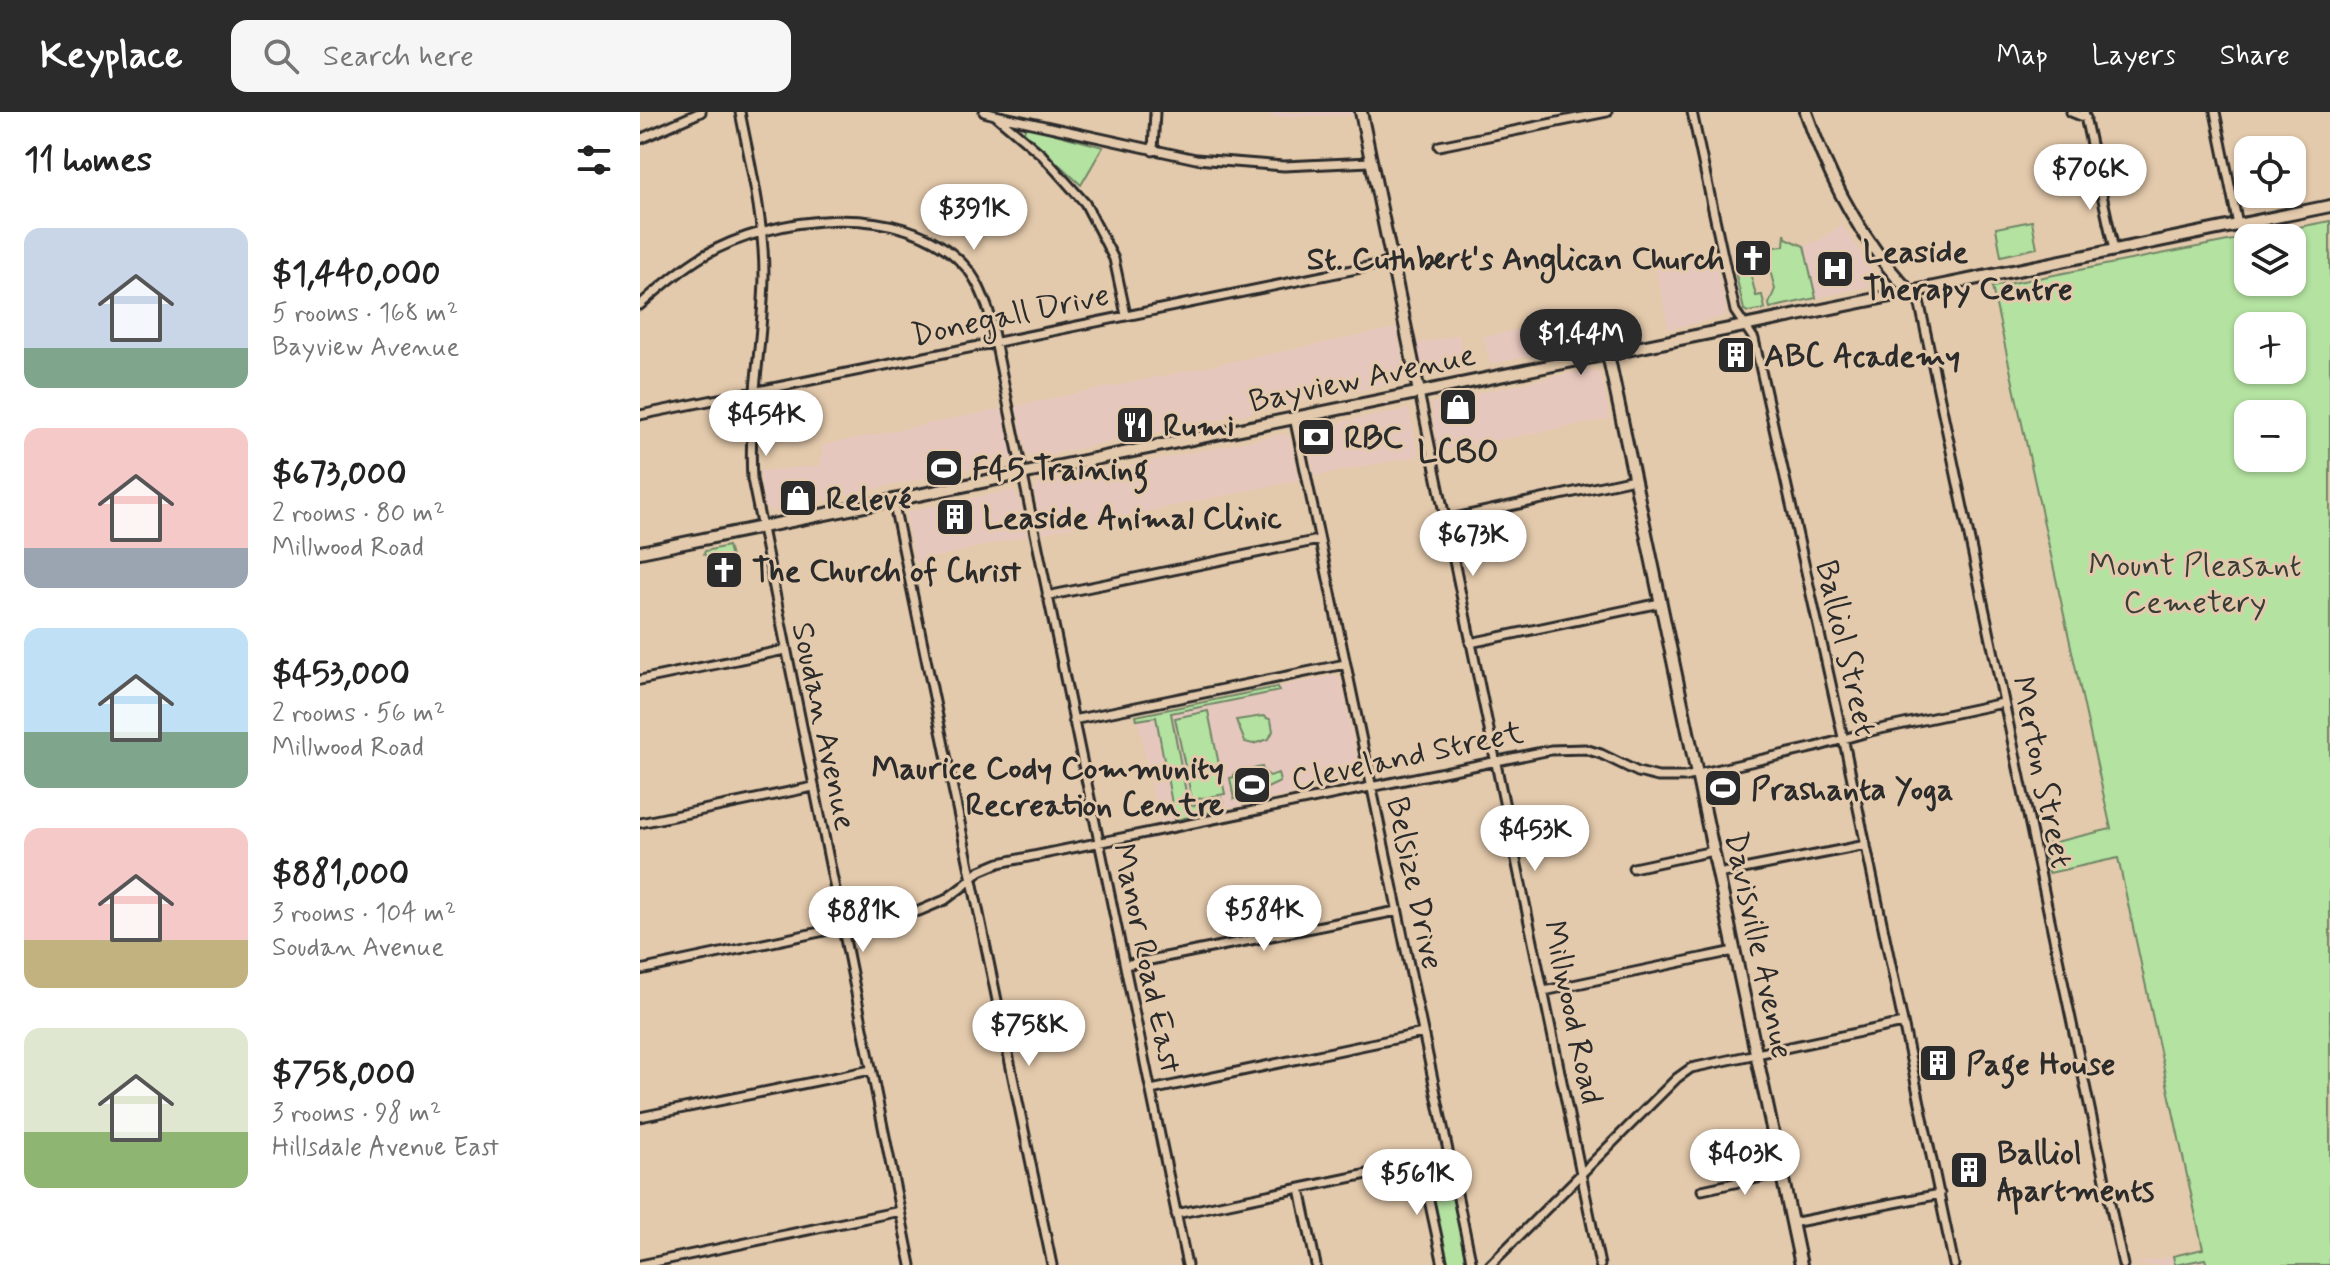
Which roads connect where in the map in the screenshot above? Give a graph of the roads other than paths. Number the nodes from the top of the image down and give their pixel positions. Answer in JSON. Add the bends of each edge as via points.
{"nodes":[{"id":1,"x":701,"y":112,"type":"edge"},
{"id":2,"x":740,"y":112,"type":"edge"},
{"id":3,"x":984,"y":112,"type":"edge"},
{"id":4,"x":1155,"y":112,"type":"edge"},
{"id":5,"x":1361,"y":112,"type":"edge"},
{"id":6,"x":1607,"y":112,"type":"edge"},
{"id":7,"x":1692,"y":112,"type":"edge"},
{"id":8,"x":1806,"y":112,"type":"edge"},
{"id":9,"x":2071,"y":112,"type":"edge"},
{"id":10,"x":2215,"y":112,"type":"edge"},
{"id":11,"x":995,"y":115,"type":"junction"},
{"id":12,"x":2085,"y":115,"type":"edge"},
{"id":13,"x":640,"y":139,"type":"edge"},
{"id":14,"x":1439,"y":146,"type":"dead end"},
{"id":15,"x":1153,"y":151,"type":"junction"},
{"id":16,"x":1370,"y":162,"type":"junction"},
{"id":17,"x":2330,"y":206,"type":"edge"},
{"id":18,"x":2238,"y":224,"type":"edge"},
{"id":19,"x":2243,"y":224,"type":"edge"},
{"id":20,"x":2234,"y":226,"type":"edge"},
{"id":21,"x":763,"y":233,"type":"junction"},
{"id":22,"x":2114,"y":250,"type":"junction"},
{"id":23,"x":1391,"y":262,"type":"junction"},
{"id":24,"x":1910,"y":292,"type":"junction"},
{"id":25,"x":640,"y":305,"type":"edge"},
{"id":26,"x":1126,"y":315,"type":"junction"},
{"id":27,"x":1745,"y":325,"type":"junction"},
{"id":28,"x":995,"y":342,"type":"junction"},
{"id":29,"x":1608,"y":354,"type":"junction"},
{"id":30,"x":754,"y":391,"type":"junction"},
{"id":31,"x":1419,"y":392,"type":"junction"},
{"id":32,"x":640,"y":415,"type":"edge"},
{"id":33,"x":1294,"y":417,"type":"junction"},
{"id":34,"x":1023,"y":473,"type":"junction"},
{"id":35,"x":1634,"y":479,"type":"junction"},
{"id":36,"x":893,"y":500,"type":"junction"},
{"id":37,"x":1445,"y":520,"type":"junction"},
{"id":38,"x":759,"y":527,"type":"junction"},
{"id":39,"x":1319,"y":540,"type":"junction"},
{"id":40,"x":640,"y":552,"type":"edge"},
{"id":41,"x":1047,"y":596,"type":"junction"},
{"id":42,"x":1660,"y":603,"type":"junction"},
{"id":43,"x":1470,"y":643,"type":"junction"},
{"id":44,"x":785,"y":650,"type":"junction"},
{"id":45,"x":1345,"y":664,"type":"junction"},
{"id":46,"x":640,"y":680,"type":"edge"},
{"id":47,"x":2003,"y":703,"type":"junction"},
{"id":48,"x":1073,"y":720,"type":"junction"},
{"id":49,"x":1843,"y":739,"type":"junction"},
{"id":50,"x":1496,"y":761,"type":"junction"},
{"id":51,"x":1698,"y":774,"type":"junction"},
{"id":52,"x":813,"y":787,"type":"junction"},
{"id":53,"x":1371,"y":787,"type":"junction"},
{"id":54,"x":640,"y":823,"type":"edge"},
{"id":55,"x":1099,"y":843,"type":"junction"},
{"id":56,"x":1866,"y":845,"type":"junction"},
{"id":57,"x":1713,"y":851,"type":"junction"},
{"id":58,"x":1633,"y":868,"type":"dead end"},
{"id":59,"x":1718,"y":874,"type":"junction"},
{"id":60,"x":973,"y":877,"type":"junction"},
{"id":61,"x":1397,"y":911,"type":"junction"},
{"id":62,"x":842,"y":929,"type":"junction"},
{"id":63,"x":1734,"y":951,"type":"junction"},
{"id":64,"x":1125,"y":965,"type":"junction"},
{"id":65,"x":640,"y":970,"type":"edge"},
{"id":66,"x":1544,"y":991,"type":"junction"},
{"id":67,"x":1903,"y":1023,"type":"junction"},
{"id":68,"x":1423,"y":1033,"type":"junction"},
{"id":69,"x":1755,"y":1054,"type":"junction"},
{"id":70,"x":871,"y":1070,"type":"junction"},
{"id":71,"x":1151,"y":1090,"type":"junction"},
{"id":72,"x":640,"y":1117,"type":"edge"},
{"id":73,"x":1449,"y":1157,"type":"junction"},
{"id":74,"x":1421,"y":1163,"type":"junction"},
{"id":75,"x":1581,"y":1173,"type":"junction"},
{"id":76,"x":1781,"y":1173,"type":"junction"},
{"id":77,"x":1300,"y":1189,"type":"junction"},
{"id":78,"x":1702,"y":1190,"type":"dead end"},
{"id":79,"x":1940,"y":1194,"type":"junction"},
{"id":80,"x":900,"y":1211,"type":"junction"},
{"id":81,"x":1176,"y":1214,"type":"junction"},
{"id":82,"x":1792,"y":1223,"type":"junction"},
{"id":83,"x":640,"y":1265,"type":"edge"},
{"id":84,"x":911,"y":1265,"type":"edge"},
{"id":85,"x":1052,"y":1265,"type":"edge"},
{"id":86,"x":1187,"y":1265,"type":"edge"},
{"id":87,"x":1316,"y":1265,"type":"edge"},
{"id":88,"x":1443,"y":1265,"type":"edge"},
{"id":89,"x":1472,"y":1265,"type":"edge"},
{"id":90,"x":1490,"y":1265,"type":"edge"},
{"id":91,"x":1600,"y":1265,"type":"edge"},
{"id":92,"x":1801,"y":1265,"type":"edge"},
{"id":93,"x":1954,"y":1265,"type":"edge"},
{"id":94,"x":2123,"y":1265,"type":"edge"}],
"edges":[{"from":1,"to":13,"type":"street"},
{"from":2,"to":21,"type":"street","name":"Soudan Avenue"},
{"from":3,"to":11,"type":"street"},
{"from":4,"to":15,"type":"street"},
{"from":5,"to":16,"type":"main road","name":"Millwood Road"},
{"from":6,"to":14,"type":"street"},
{"from":7,"to":27,"type":"street","name":"Balliol Street","via":[[1735,311]]},
{"from":8,"to":24,"type":"main road","via":[[1849,210],[1878,256]]},
{"from":9,"to":12,"type":"street"},
{"from":10,"to":18,"type":"street"},
{"from":11,"to":15,"type":"street"},
{"from":11,"to":26,"type":"street","via":[[1060,172],[1085,203],[1114,259]]},
{"from":12,"to":22,"type":"street"},
{"from":15,"to":16,"type":"street","via":[[1284,166]]},
{"from":16,"to":23,"type":"main road","name":"Millwood Road"},
{"from":17,"to":19,"type":"main road","name":"Bayview Avenue"},
{"from":20,"to":22,"type":"main road","name":"Bayview Avenue"},
{"from":21,"to":25,"type":"street","name":"Manor Road East","via":[[705,255]]},
{"from":21,"to":28,"type":"street","name":"Manor Road East","via":[[837,221],[924,236],[949,251],[975,280]]},
{"from":21,"to":30,"type":"street","name":"Soudan Avenue"},
{"from":22,"to":24,"type":"main road","name":"Bayview Avenue"},
{"from":23,"to":26,"type":"street","name":"Donegall Drive"},
{"from":23,"to":31,"type":"main road","name":"Millwood Road"},
{"from":24,"to":27,"type":"main road","name":"Bayview Avenue"},
{"from":24,"to":47,"type":"street","name":"Merton Street","via":[[1920,305]]},
{"from":26,"to":28,"type":"street","name":"Donegall Drive"},
{"from":27,"to":29,"type":"main road","name":"Bayview Avenue"},
{"from":27,"to":49,"type":"street","name":"Balliol Street","via":[[1754,339]]},
{"from":28,"to":30,"type":"street","name":"Donegall Drive"},
{"from":28,"to":34,"type":"street","name":"Manor Road East"},
{"from":29,"to":31,"type":"main road","name":"Bayview Avenue"},
{"from":29,"to":35,"type":"main road","name":"Davisville Avenue"},
{"from":30,"to":32,"type":"street","name":"Donegall Drive"},
{"from":30,"to":38,"type":"street","name":"Soudan Avenue","via":[[750,454]]},
{"from":31,"to":33,"type":"main road","name":"Bayview Avenue"},
{"from":31,"to":37,"type":"street","name":"Millwood Road"},
{"from":33,"to":34,"type":"main road","name":"Bayview Avenue"},
{"from":33,"to":39,"type":"street","name":"Belsize Drive"},
{"from":34,"to":36,"type":"main road","name":"Bayview Avenue"},
{"from":34,"to":41,"type":"street","name":"Manor Road East"},
{"from":35,"to":37,"type":"street"},
{"from":35,"to":42,"type":"main road","name":"Davisville Avenue"},
{"from":36,"to":38,"type":"main road","name":"Bayview Avenue"},
{"from":36,"to":60,"type":"street"},
{"from":37,"to":43,"type":"street","name":"Millwood Road"},
{"from":38,"to":40,"type":"main road","name":"Bayview Avenue"},
{"from":38,"to":44,"type":"street","name":"Soudan Avenue"},
{"from":39,"to":41,"type":"street"},
{"from":39,"to":45,"type":"street","name":"Belsize Drive"},
{"from":41,"to":48,"type":"street","name":"Manor Road East"},
{"from":42,"to":43,"type":"street"},
{"from":42,"to":51,"type":"main road","name":"Davisville Avenue"},
{"from":43,"to":50,"type":"street","name":"Millwood Road"},
{"from":44,"to":46,"type":"street"},
{"from":44,"to":52,"type":"street","name":"Soudan Avenue"},
{"from":45,"to":48,"type":"street"},
{"from":45,"to":53,"type":"street","name":"Belsize Drive"},
{"from":47,"to":49,"type":"street","name":"Cleveland Street"},
{"from":47,"to":94,"type":"street","name":"Merton Street"},
{"from":48,"to":55,"type":"street","name":"Manor Road East"},
{"from":49,"to":51,"type":"street","name":"Cleveland Street"},
{"from":49,"to":56,"type":"street","name":"Balliol Street"},
{"from":50,"to":51,"type":"street","name":"Cleveland Street","via":[[1576,748],[1658,777]]},
{"from":50,"to":53,"type":"street","name":"Cleveland Street"},
{"from":50,"to":66,"type":"street","name":"Millwood Road"},
{"from":51,"to":57,"type":"main road","name":"Davisville Avenue"},
{"from":52,"to":54,"type":"street"},
{"from":52,"to":62,"type":"street","name":"Soudan Avenue"},
{"from":53,"to":55,"type":"street","name":"Cleveland Street"},
{"from":53,"to":61,"type":"street","name":"Belsize Drive"},
{"from":55,"to":60,"type":"street","name":"Cleveland Street","via":[[999,863]]},
{"from":55,"to":64,"type":"street","name":"Manor Road East"},
{"from":56,"to":59,"type":"street"},
{"from":56,"to":67,"type":"street","name":"Balliol Street"},
{"from":57,"to":58,"type":"street"},
{"from":57,"to":59,"type":"main road","name":"Davisville Avenue"},
{"from":59,"to":63,"type":"main road","name":"Davisville Avenue"},
{"from":60,"to":62,"type":"street","name":"Cleveland Street","via":[[945,900],[919,911]]},
{"from":60,"to":85,"type":"street"},
{"from":61,"to":64,"type":"street"},
{"from":61,"to":68,"type":"street","name":"Belsize Drive"},
{"from":62,"to":65,"type":"street","name":"Cleveland Street"},
{"from":62,"to":70,"type":"street","name":"Soudan Avenue"},
{"from":63,"to":66,"type":"street"},
{"from":63,"to":69,"type":"main road","name":"Davisville Avenue"},
{"from":64,"to":71,"type":"street","name":"Manor Road East"},
{"from":66,"to":75,"type":"street","name":"Millwood Road"},
{"from":67,"to":69,"type":"street"},
{"from":67,"to":79,"type":"street","name":"Balliol Street"},
{"from":68,"to":71,"type":"street"},
{"from":68,"to":73,"type":"street","name":"Belsize Drive"},
{"from":69,"to":75,"type":"street","via":[[1683,1073]]},
{"from":69,"to":76,"type":"main road","name":"Davisville Avenue"},
{"from":70,"to":72,"type":"street"},
{"from":70,"to":80,"type":"street","name":"Soudan Avenue"},
{"from":71,"to":81,"type":"street","name":"Manor Road East"},
{"from":73,"to":74,"type":"street"},
{"from":73,"to":89,"type":"street","name":"Belsize Drive"},
{"from":74,"to":77,"type":"street"},
{"from":74,"to":88,"type":"street"},
{"from":75,"to":90,"type":"street"},
{"from":75,"to":91,"type":"street","name":"Millwood Road"},
{"from":76,"to":78,"type":"street"},
{"from":76,"to":82,"type":"main road","name":"Davisville Avenue"},
{"from":77,"to":81,"type":"street"},
{"from":77,"to":87,"type":"street"},
{"from":79,"to":82,"type":"street"},
{"from":79,"to":93,"type":"street","name":"Balliol Street"},
{"from":80,"to":83,"type":"street"},
{"from":80,"to":84,"type":"street","name":"Soudan Avenue"},
{"from":81,"to":86,"type":"street","name":"Manor Road East"},
{"from":82,"to":92,"type":"main road","name":"Davisville Avenue"}]}
